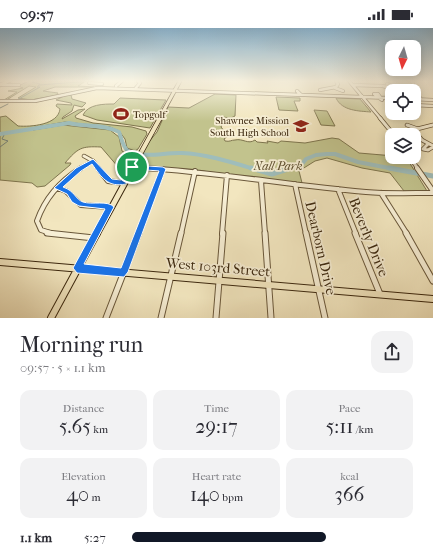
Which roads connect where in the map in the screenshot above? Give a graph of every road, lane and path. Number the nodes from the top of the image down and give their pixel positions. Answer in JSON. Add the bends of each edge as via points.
{"nodes":[{"id":1,"x":59,"y":95,"type":"edge"},
{"id":2,"x":170,"y":95,"type":"edge"},
{"id":3,"x":285,"y":95,"type":"edge"},
{"id":4,"x":360,"y":95,"type":"edge"},
{"id":5,"x":374,"y":95,"type":"edge"},
{"id":6,"x":378,"y":95,"type":"edge"},
{"id":7,"x":421,"y":96,"type":"edge"},
{"id":8,"x":363,"y":98,"type":"junction"},
{"id":9,"x":377,"y":98,"type":"junction"},
{"id":10,"x":381,"y":98,"type":"junction"},
{"id":11,"x":385,"y":98,"type":"edge"},
{"id":12,"x":421,"y":100,"type":"edge"},
{"id":13,"x":426,"y":100,"type":"junction"},
{"id":14,"x":433,"y":100,"type":"edge"},
{"id":15,"x":0,"y":102,"type":"edge"},
{"id":16,"x":421,"y":105,"type":"edge"},
{"id":17,"x":433,"y":106,"type":"edge"},
{"id":18,"x":407,"y":125,"type":"dead end"},
{"id":19,"x":433,"y":125,"type":"edge"},
{"id":20,"x":389,"y":128,"type":"edge"},
{"id":21,"x":415,"y":128,"type":"edge"},
{"id":22,"x":421,"y":128,"type":"edge"},
{"id":23,"x":421,"y":140,"type":"edge"},
{"id":24,"x":428,"y":144,"type":"junction"},
{"id":25,"x":433,"y":146,"type":"edge"},
{"id":26,"x":84,"y":156,"type":"dead end"},
{"id":27,"x":93,"y":161,"type":"junction"},
{"id":28,"x":414,"y":164,"type":"edge"},
{"id":29,"x":132,"y":167,"type":"junction"},
{"id":30,"x":163,"y":169,"type":"junction"},
{"id":31,"x":194,"y":171,"type":"junction"},
{"id":32,"x":227,"y":175,"type":"junction"},
{"id":33,"x":261,"y":181,"type":"junction"},
{"id":34,"x":123,"y":183,"type":"junction"},
{"id":35,"x":295,"y":184,"type":"junction"},
{"id":36,"x":58,"y":188,"type":"junction"},
{"id":37,"x":338,"y":189,"type":"junction"},
{"id":38,"x":433,"y":192,"type":"edge"},
{"id":39,"x":381,"y":193,"type":"junction"},
{"id":40,"x":110,"y":207,"type":"junction"},
{"id":41,"x":94,"y":238,"type":"junction"},
{"id":42,"x":0,"y":262,"type":"edge"},
{"id":43,"x":77,"y":268,"type":"junction"},
{"id":44,"x":124,"y":272,"type":"junction"},
{"id":45,"x":170,"y":276,"type":"junction"},
{"id":46,"x":219,"y":281,"type":"junction"},
{"id":47,"x":433,"y":281,"type":"edge"},
{"id":48,"x":268,"y":285,"type":"junction"},
{"id":49,"x":319,"y":289,"type":"junction"},
{"id":50,"x":380,"y":294,"type":"junction"},
{"id":51,"x":433,"y":299,"type":"edge"},
{"id":52,"x":51,"y":318,"type":"edge"},
{"id":53,"x":106,"y":318,"type":"edge"},
{"id":54,"x":161,"y":318,"type":"edge"},
{"id":55,"x":216,"y":318,"type":"edge"},
{"id":56,"x":271,"y":318,"type":"edge"},
{"id":57,"x":325,"y":318,"type":"edge"}],
"edges":[{"from":1,"to":15,"type":"street","via":[[35,101]]},
{"from":2,"to":29,"type":"main road"},
{"from":3,"to":8,"type":"street"},
{"from":4,"to":8,"type":"street"},
{"from":5,"to":9,"type":"street"},
{"from":6,"to":10,"type":"street"},
{"from":7,"to":13,"type":"street"},
{"from":8,"to":9,"type":"street"},
{"from":8,"to":20,"type":"street"},
{"from":9,"to":10,"type":"street"},
{"from":10,"to":11,"type":"street"},
{"from":12,"to":13,"type":"street"},
{"from":13,"to":14,"type":"street"},
{"from":16,"to":17,"type":"street"},
{"from":18,"to":21,"type":"street"},
{"from":19,"to":22,"type":"street"},
{"from":23,"to":24,"type":"street"},
{"from":24,"to":25,"type":"street"},
{"from":24,"to":25,"type":"street","via":[[423,149],[428,150]]},
{"from":26,"to":27,"type":"street"},
{"from":27,"to":34,"type":"street","via":[[108,181]]},
{"from":27,"to":36,"type":"street","via":[[79,169]]},
{"from":28,"to":38,"type":"street"},
{"from":29,"to":30,"type":"street"},
{"from":29,"to":34,"type":"main road"},
{"from":30,"to":31,"type":"street"},
{"from":30,"to":44,"type":"street"},
{"from":31,"to":32,"type":"street"},
{"from":31,"to":45,"type":"street"},
{"from":32,"to":33,"type":"street"},
{"from":32,"to":46,"type":"street"},
{"from":33,"to":35,"type":"street"},
{"from":33,"to":48,"type":"street"},
{"from":34,"to":40,"type":"main road"},
{"from":35,"to":37,"type":"street"},
{"from":35,"to":49,"type":"street","name":"Dearborn Drive"},
{"from":36,"to":40,"type":"street","via":[[69,192],[82,204]]},
{"from":36,"to":41,"type":"street","via":[[38,216],[38,226],[48,233]]},
{"from":37,"to":39,"type":"street"},
{"from":37,"to":50,"type":"street","name":"Beverly Drive"},
{"from":38,"to":39,"type":"street"},
{"from":39,"to":47,"type":"street"},
{"from":40,"to":41,"type":"main road"},
{"from":41,"to":43,"type":"main road"},
{"from":42,"to":43,"type":"main road","name":"West 103rd Street"},
{"from":43,"to":44,"type":"main road","name":"West 103rd Street"},
{"from":43,"to":52,"type":"main road"},
{"from":44,"to":45,"type":"main road","name":"West 103rd Street"},
{"from":44,"to":53,"type":"street"},
{"from":45,"to":46,"type":"main road","name":"West 103rd Street"},
{"from":45,"to":54,"type":"street"},
{"from":46,"to":48,"type":"main road","name":"West 103rd Street"},
{"from":46,"to":55,"type":"street"},
{"from":48,"to":49,"type":"main road","name":"West 103rd Street"},
{"from":48,"to":56,"type":"street"},
{"from":49,"to":50,"type":"main road","name":"West 103rd Street"},
{"from":49,"to":57,"type":"street","name":"Dearborn Drive"},
{"from":50,"to":51,"type":"main road","name":"West 103rd Street"}]}
